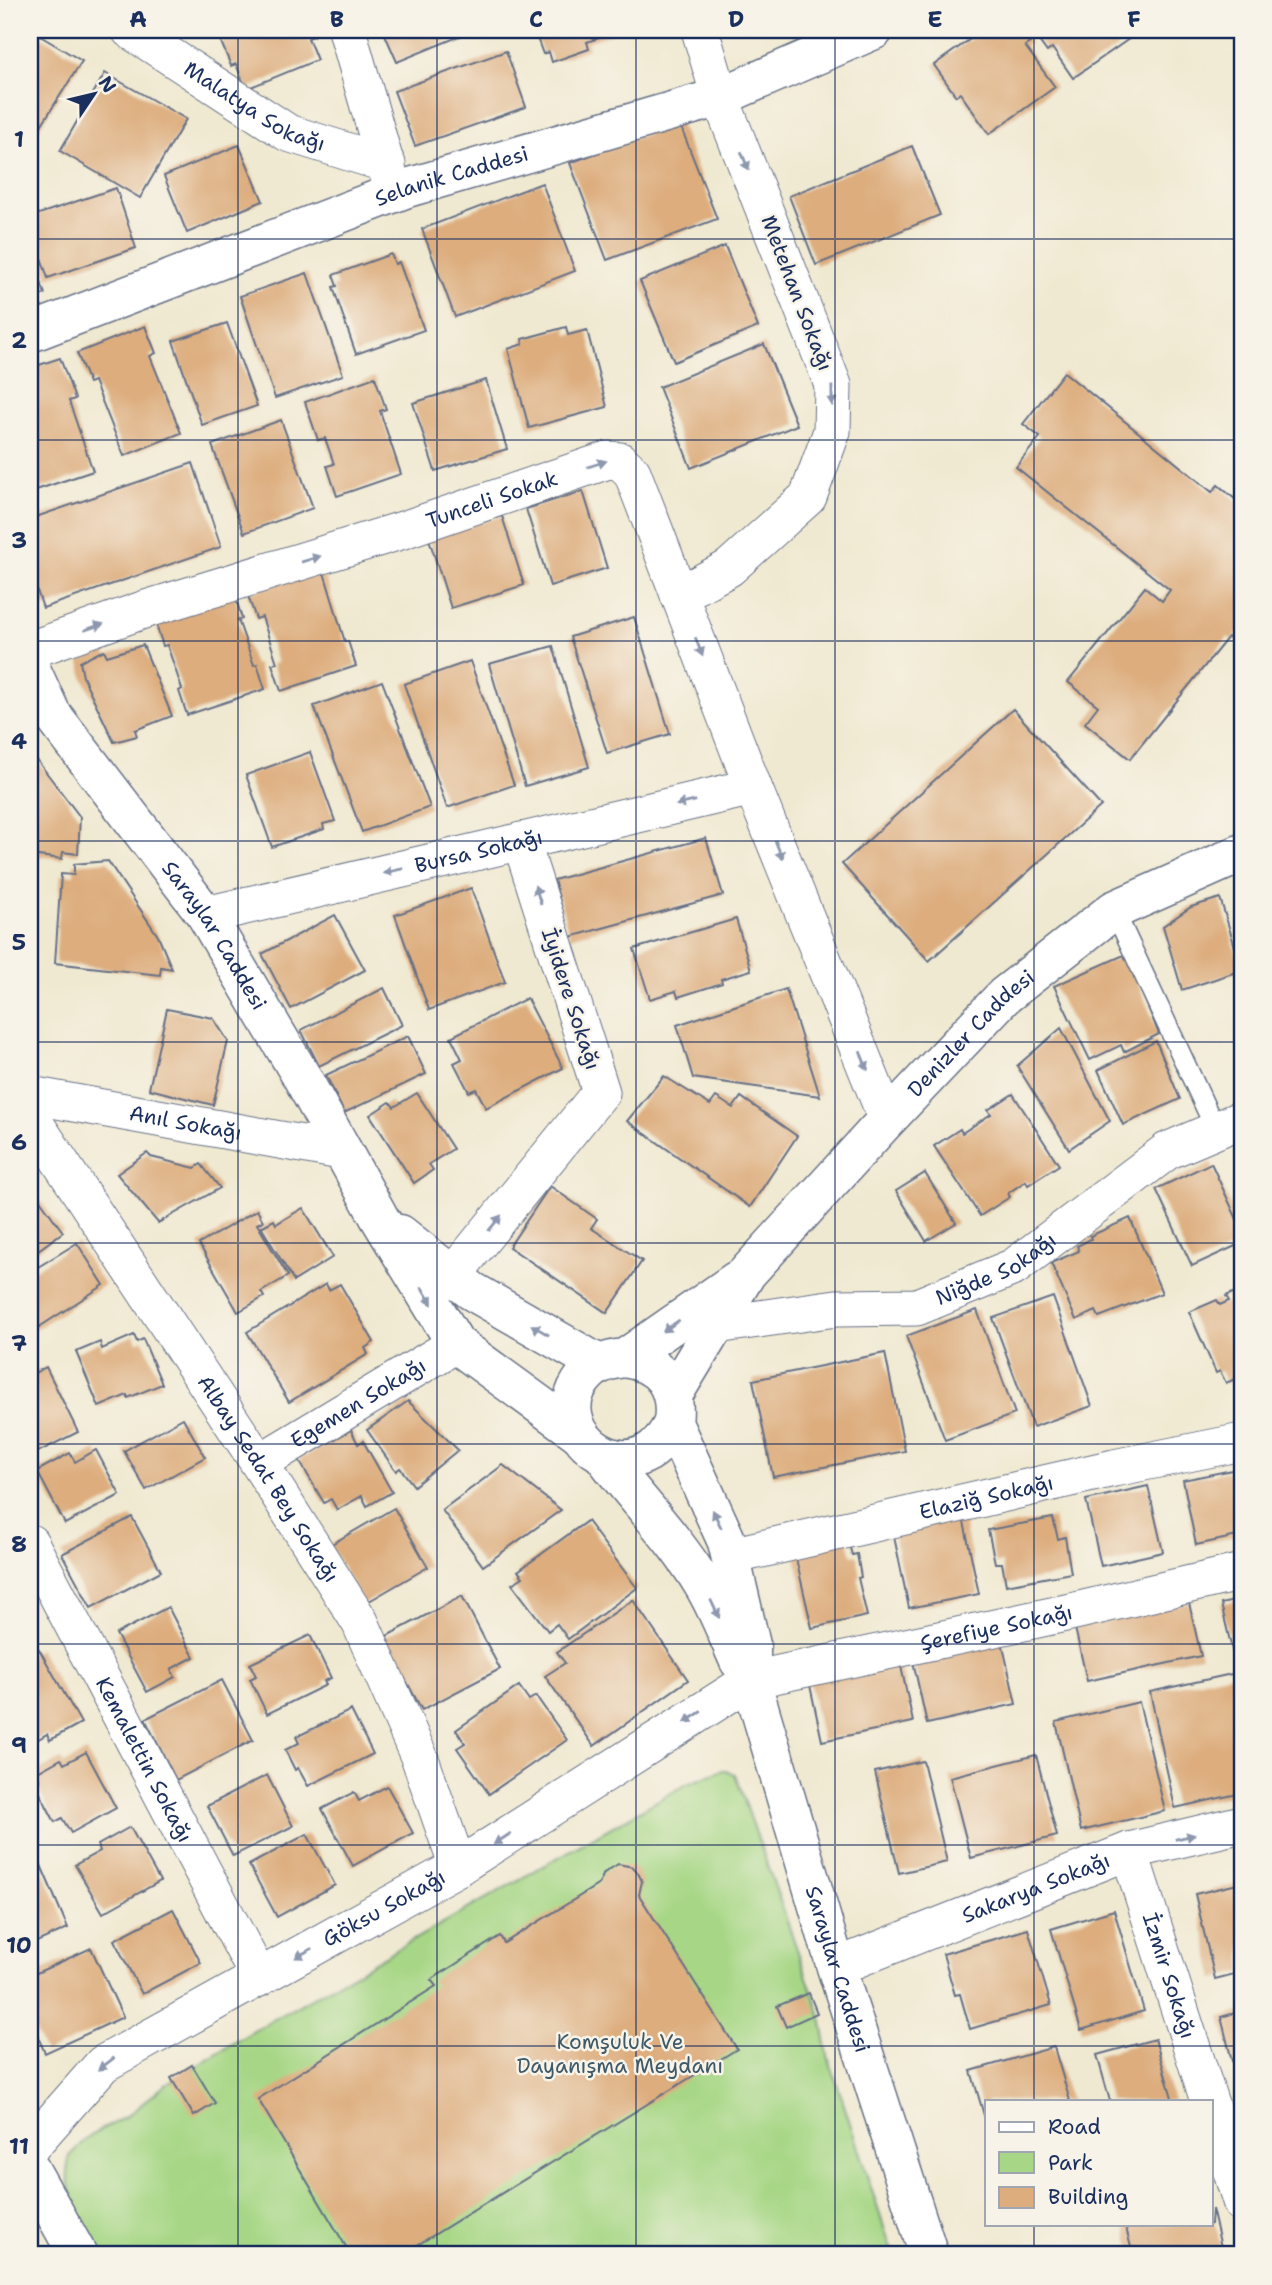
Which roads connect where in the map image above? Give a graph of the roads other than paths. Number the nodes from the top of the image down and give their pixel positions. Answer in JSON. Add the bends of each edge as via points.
{"nodes":[{"id":1,"x":130,"y":30,"type":"edge"},
{"id":2,"x":347,"y":30,"type":"edge"},
{"id":3,"x":700,"y":30,"type":"edge"},
{"id":4,"x":874,"y":30,"type":"edge"},
{"id":5,"x":720,"y":97,"type":"junction"},
{"id":6,"x":390,"y":179,"type":"junction"},
{"id":7,"x":30,"y":332,"type":"edge"},
{"id":8,"x":679,"y":595,"type":"junction"},
{"id":9,"x":30,"y":650,"type":"edge"},
{"id":10,"x":30,"y":667,"type":"edge"},
{"id":11,"x":40,"y":711,"type":"edge"},
{"id":12,"x":753,"y":787,"type":"junction"},
{"id":13,"x":521,"y":841,"type":"junction"},
{"id":14,"x":1242,"y":853,"type":"edge"},
{"id":15,"x":1114,"y":909,"type":"junction"},
{"id":16,"x":206,"y":915,"type":"junction"},
{"id":17,"x":30,"y":1095,"type":"edge"},
{"id":18,"x":30,"y":1116,"type":"edge"},
{"id":19,"x":887,"y":1119,"type":"junction"},
{"id":20,"x":1229,"y":1125,"type":"edge"},
{"id":21,"x":341,"y":1151,"type":"junction"},
{"id":22,"x":379,"y":1217,"type":"junction"},
{"id":23,"x":747,"y":1273,"type":"junction"},
{"id":24,"x":452,"y":1276,"type":"junction"},
{"id":25,"x":716,"y":1325,"type":"junction"},
{"id":26,"x":456,"y":1344,"type":"junction"},
{"id":27,"x":612,"y":1361,"type":"junction"},
{"id":28,"x":673,"y":1409,"type":"junction"},
{"id":29,"x":1242,"y":1442,"type":"edge"},
{"id":30,"x":592,"y":1445,"type":"junction"},
{"id":31,"x":259,"y":1463,"type":"junction"},
{"id":32,"x":30,"y":1543,"type":"edge"},
{"id":33,"x":731,"y":1556,"type":"junction"},
{"id":34,"x":1242,"y":1572,"type":"edge"},
{"id":35,"x":751,"y":1680,"type":"junction"},
{"id":36,"x":1242,"y":1824,"type":"edge"},
{"id":37,"x":1129,"y":1851,"type":"junction"},
{"id":38,"x":458,"y":1867,"type":"junction"},
{"id":39,"x":836,"y":1968,"type":"junction"},
{"id":40,"x":259,"y":1978,"type":"junction"},
{"id":41,"x":1209,"y":2100,"type":"edge"},
{"id":42,"x":1212,"y":2109,"type":"edge"},
{"id":43,"x":30,"y":2147,"type":"edge"},
{"id":44,"x":30,"y":2169,"type":"edge"},
{"id":45,"x":1239,"y":2181,"type":"edge"},
{"id":46,"x":78,"y":2255,"type":"edge"},
{"id":47,"x":929,"y":2255,"type":"edge"}],
"edges":[{"from":1,"to":6,"type":"street","name":"Malatya Sokağı","via":[[288,133]]},
{"from":2,"to":6,"type":"street"},
{"from":3,"to":5,"type":"street","name":"Metehan Sokağı"},
{"from":4,"to":5,"type":"street","name":"Selanik Caddesi"},
{"from":5,"to":6,"type":"street","name":"Selanik Caddesi"},
{"from":5,"to":8,"type":"street","name":"Metehan Sokağı","one_way":true,"via":[[833,386],[832,431],[808,497],[729,568]]},
{"from":6,"to":7,"type":"street","name":"Selanik Caddesi"},
{"from":9,"to":8,"type":"street","name":"Tunceli Sokak","one_way":true,"via":[[608,460],[620,461],[632,472]]},
{"from":8,"to":12,"type":"street","name":"Tunceli Sokak","one_way":true},
{"from":10,"to":11,"type":"street","name":"Saraylar Caddesi"},
{"from":11,"to":16,"type":"street","name":"Saraylar Caddesi"},
{"from":12,"to":13,"type":"street","name":"Bursa Sokağı","one_way":true},
{"from":12,"to":19,"type":"street","name":"Tunceli Sokak","one_way":true},
{"from":13,"to":16,"type":"street","name":"Bursa Sokağı","one_way":true},
{"from":24,"to":13,"type":"street","name":"İyidere Sokağı","one_way":true,"via":[[601,1093]]},
{"from":14,"to":15,"type":"street","name":"Denizler Caddesi"},
{"from":15,"to":19,"type":"street","name":"Denizler Caddesi","via":[[1004,996]]},
{"from":15,"to":20,"type":"lane"},
{"from":16,"to":21,"type":"street","name":"Saraylar Caddesi"},
{"from":17,"to":21,"type":"street","name":"Anıl Sokağı"},
{"from":18,"to":31,"type":"street","name":"Albay Sedat Bey Sokağı"},
{"from":19,"to":23,"type":"street","name":"Denizler Caddesi"},
{"from":20,"to":25,"type":"street","name":"Niğde Sokağı","via":[[1167,1151],[1014,1267],[917,1307],[836,1308]]},
{"from":21,"to":22,"type":"street","name":"Saraylar Caddesi"},
{"from":22,"to":24,"type":"street","name":"Saraylar Caddesi"},
{"from":22,"to":26,"type":"street","name":"Saraylar Caddesi","one_way":true},
{"from":23,"to":25,"type":"street","name":"Denizler Caddesi"},
{"from":23,"to":27,"type":"street","name":"Denizler Caddesi","one_way":true},
{"from":27,"to":24,"type":"street","name":"Saraylar Caddesi","one_way":true,"via":[[472,1291]]},
{"from":25,"to":28,"type":"street","name":"Denizler Caddesi"},
{"from":26,"to":30,"type":"street","name":"Saraylar Caddesi"},
{"from":26,"to":31,"type":"street","name":"Egemen Sokağı"},
{"from":27,"to":28,"type":"street","via":[[641,1360],[655,1368],[666,1380]]},
{"from":27,"to":30,"type":"street","via":[[586,1374],[578,1388],[574,1412]]},
{"from":28,"to":30,"type":"street","via":[[666,1438],[653,1451],[620,1460]]},
{"from":33,"to":28,"type":"street","name":"Saraylar Caddesi","one_way":true},
{"from":29,"to":33,"type":"street","name":"Elaziğ Sokağı"},
{"from":30,"to":35,"type":"street","name":"Saraylar Caddesi","one_way":true,"via":[[702,1584]]},
{"from":31,"to":38,"type":"street","name":"Albay Sedat Bey Sokağı","via":[[360,1622],[421,1759]]},
{"from":32,"to":40,"type":"street","name":"Kemalettin Sokağı"},
{"from":33,"to":35,"type":"street","name":"Saraylar Caddesi","via":[[751,1645]]},
{"from":34,"to":35,"type":"street","name":"Şerefiye Sokağı"},
{"from":35,"to":38,"type":"street","name":"Göksu Sokağı","one_way":true},
{"from":35,"to":39,"type":"street","name":"Saraylar Caddesi"},
{"from":37,"to":36,"type":"street","name":"Sakarya Sokağı","one_way":true},
{"from":37,"to":39,"type":"street","name":"Sakarya Sokağı"},
{"from":37,"to":41,"type":"street","name":"İzmir Sokağı"},
{"from":38,"to":40,"type":"street","name":"Göksu Sokağı","one_way":true},
{"from":39,"to":47,"type":"street","name":"Saraylar Caddesi"},
{"from":40,"to":43,"type":"street","name":"Göksu Sokağı","one_way":true,"via":[[103,2064]]},
{"from":42,"to":45,"type":"street","name":"İzmir Sokağı"},
{"from":44,"to":46,"type":"street"}]}
